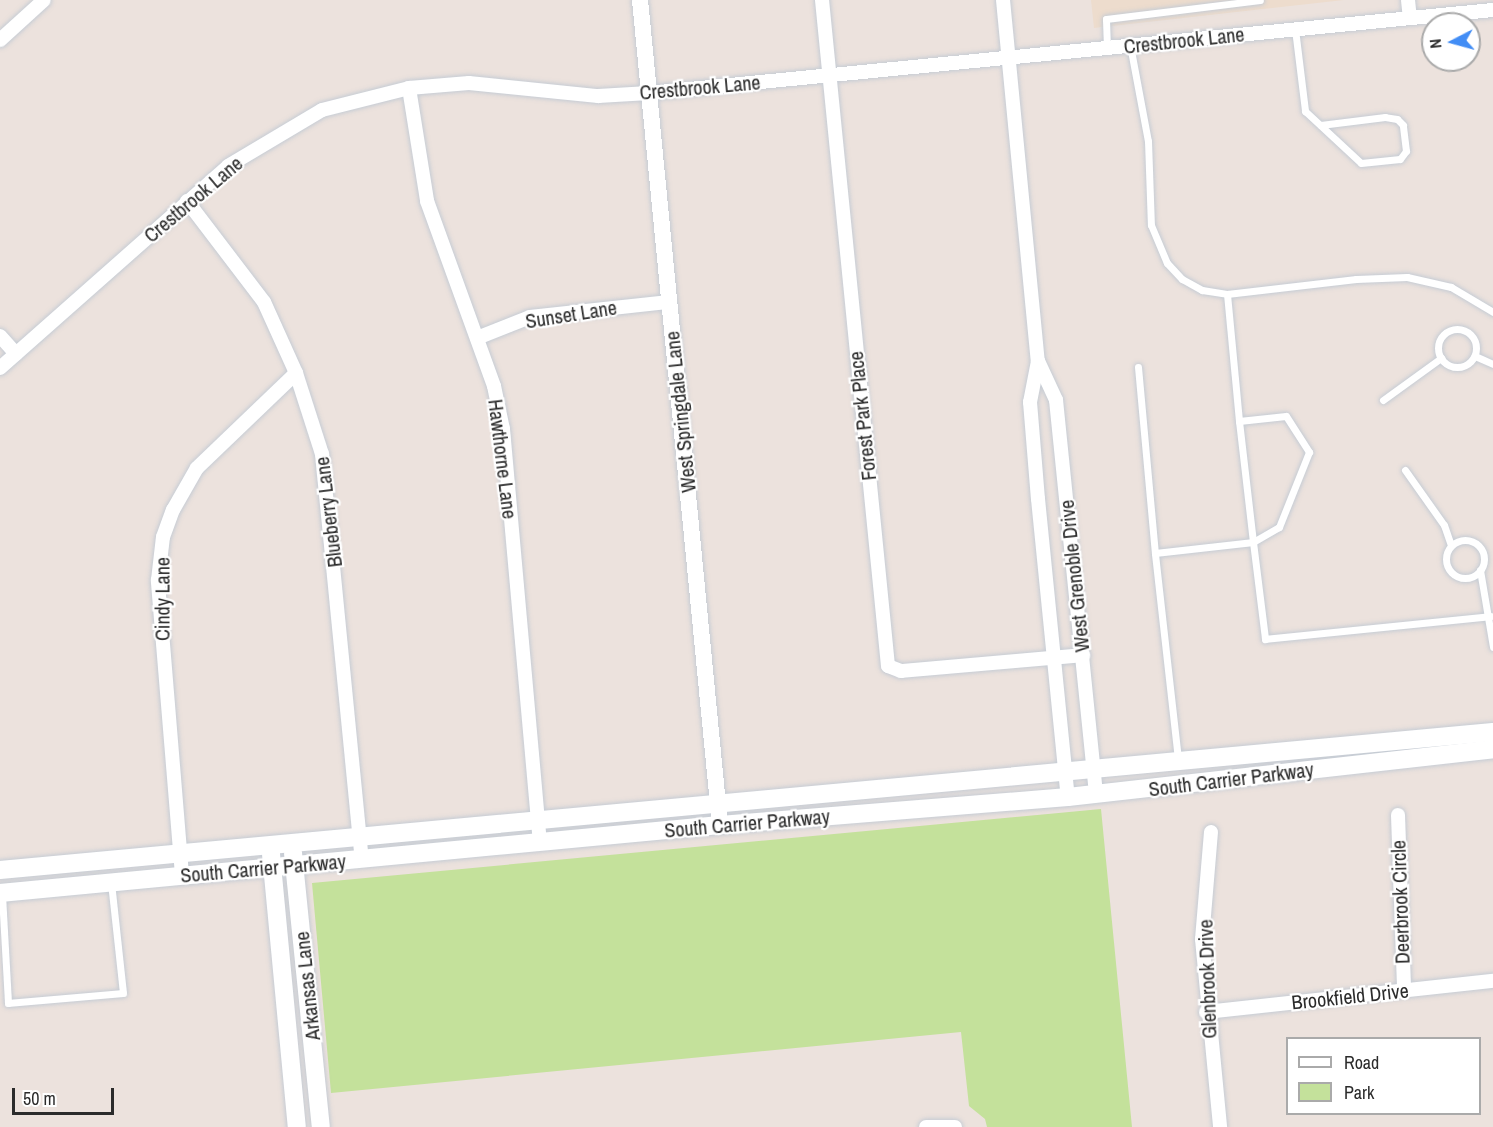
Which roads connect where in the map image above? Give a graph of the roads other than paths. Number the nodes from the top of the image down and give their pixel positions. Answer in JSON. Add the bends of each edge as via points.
{"nodes":[{"id":1,"x":44,"y":0,"type":"edge"},
{"id":2,"x":640,"y":0,"type":"edge"},
{"id":3,"x":822,"y":0,"type":"edge"},
{"id":4,"x":1003,"y":0,"type":"edge"},
{"id":5,"x":1155,"y":0,"type":"edge"},
{"id":6,"x":1260,"y":0,"type":"edge"},
{"id":7,"x":1408,"y":0,"type":"edge"},
{"id":8,"x":1155,"y":10,"type":"junction"},
{"id":9,"x":1493,"y":10,"type":"edge"},
{"id":10,"x":1410,"y":18,"type":"junction"},
{"id":11,"x":1295,"y":30,"type":"junction"},
{"id":12,"x":0,"y":40,"type":"edge"},
{"id":13,"x":1131,"y":45,"type":"junction"},
{"id":14,"x":1107,"y":48,"type":"junction"},
{"id":15,"x":1008,"y":57,"type":"junction"},
{"id":16,"x":829,"y":75,"type":"junction"},
{"id":17,"x":409,"y":88,"type":"junction"},
{"id":18,"x":649,"y":93,"type":"junction"},
{"id":19,"x":1320,"y":125,"type":"junction"},
{"id":20,"x":188,"y":201,"type":"junction"},
{"id":21,"x":1227,"y":294,"type":"junction"},
{"id":22,"x":669,"y":302,"type":"junction"},
{"id":23,"x":1493,"y":312,"type":"edge"},
{"id":24,"x":0,"y":336,"type":"edge"},
{"id":25,"x":477,"y":338,"type":"junction"},
{"id":26,"x":16,"y":354,"type":"junction"},
{"id":27,"x":1475,"y":356,"type":"junction"},
{"id":28,"x":1441,"y":358,"type":"junction"},
{"id":29,"x":1038,"y":361,"type":"junction"},
{"id":30,"x":1493,"y":364,"type":"edge"},
{"id":31,"x":1138,"y":367,"type":"dead end"},
{"id":32,"x":0,"y":368,"type":"edge"},
{"id":33,"x":296,"y":373,"type":"junction"},
{"id":34,"x":1383,"y":400,"type":"dead end"},
{"id":35,"x":1239,"y":421,"type":"junction"},
{"id":36,"x":1405,"y":470,"type":"dead end"},
{"id":37,"x":1253,"y":542,"type":"junction"},
{"id":38,"x":1451,"y":545,"type":"junction"},
{"id":39,"x":1155,"y":553,"type":"junction"},
{"id":40,"x":1493,"y":558,"type":"edge"},
{"id":41,"x":1484,"y":559,"type":"junction"},
{"id":42,"x":1480,"y":570,"type":"junction"},
{"id":43,"x":1491,"y":616,"type":"junction"},
{"id":44,"x":1493,"y":647,"type":"edge"},
{"id":45,"x":1083,"y":655,"type":"junction"},
{"id":46,"x":1053,"y":659,"type":"junction"},
{"id":47,"x":1493,"y":732,"type":"edge"},
{"id":48,"x":1493,"y":749,"type":"edge"},
{"id":49,"x":1178,"y":760,"type":"junction"},
{"id":50,"x":1094,"y":769,"type":"junction"},
{"id":51,"x":1065,"y":772,"type":"junction"},
{"id":52,"x":1096,"y":794,"type":"junction"},
{"id":53,"x":1068,"y":797,"type":"junction"},
{"id":54,"x":717,"y":802,"type":"junction"},
{"id":55,"x":1398,"y":815,"type":"dead end"},
{"id":56,"x":538,"y":822,"type":"junction"},
{"id":57,"x":720,"y":825,"type":"junction"},
{"id":58,"x":1211,"y":832,"type":"dead end"},
{"id":59,"x":360,"y":840,"type":"junction"},
{"id":60,"x":540,"y":841,"type":"junction"},
{"id":61,"x":292,"y":845,"type":"junction"},
{"id":62,"x":270,"y":846,"type":"junction"},
{"id":63,"x":181,"y":854,"type":"junction"},
{"id":64,"x":362,"y":859,"type":"junction"},
{"id":65,"x":0,"y":862,"type":"edge"},
{"id":66,"x":295,"y":864,"type":"junction"},
{"id":67,"x":272,"y":866,"type":"junction"},
{"id":68,"x":0,"y":870,"type":"edge"},
{"id":69,"x":182,"y":875,"type":"junction"},
{"id":70,"x":111,"y":882,"type":"junction"},
{"id":71,"x":1,"y":893,"type":"edge"},
{"id":72,"x":1,"y":948,"type":"edge"},
{"id":73,"x":1493,"y":981,"type":"edge"},
{"id":74,"x":1404,"y":990,"type":"junction"},
{"id":75,"x":1206,"y":1012,"type":"junction"},
{"id":76,"x":297,"y":1127,"type":"edge"},
{"id":77,"x":321,"y":1127,"type":"edge"},
{"id":78,"x":926,"y":1127,"type":"edge"},
{"id":79,"x":955,"y":1127,"type":"edge"},
{"id":80,"x":1220,"y":1127,"type":"edge"}],
"edges":[{"from":1,"to":12,"type":"street"},
{"from":2,"to":18,"type":"street","name":"West Springdale Lane"},
{"from":3,"to":16,"type":"street","name":"Forest Park Place"},
{"from":4,"to":15,"type":"street","name":"West Grenoble Drive"},
{"from":5,"to":8,"type":"lane"},
{"from":6,"to":8,"type":"lane"},
{"from":7,"to":10,"type":"street"},
{"from":8,"to":14,"type":"lane","via":[[1106,19]]},
{"from":9,"to":10,"type":"street","name":"Crestbrook Lane"},
{"from":10,"to":11,"type":"street","name":"Crestbrook Lane"},
{"from":11,"to":13,"type":"street","name":"Crestbrook Lane"},
{"from":11,"to":19,"type":"lane","via":[[1305,111]]},
{"from":13,"to":14,"type":"street","name":"Crestbrook Lane"},
{"from":13,"to":21,"type":"lane","via":[[1148,141],[1151,225],[1157,245],[1182,279],[1202,290]]},
{"from":14,"to":15,"type":"street","name":"Crestbrook Lane"},
{"from":15,"to":16,"type":"street","name":"Crestbrook Lane"},
{"from":15,"to":29,"type":"street","name":"West Grenoble Drive"},
{"from":16,"to":18,"type":"street","name":"Crestbrook Lane"},
{"from":16,"to":46,"type":"street","name":"Forest Park Place","via":[[888,666],[901,671]]},
{"from":17,"to":18,"type":"street","name":"Crestbrook Lane","via":[[469,83],[597,96]]},
{"from":17,"to":20,"type":"street","name":"Crestbrook Lane","via":[[322,110],[228,166]]},
{"from":17,"to":25,"type":"street","name":"Hawthorne Lane","via":[[427,201]]},
{"from":18,"to":22,"type":"street","name":"West Springdale Lane"},
{"from":19,"to":19,"type":"lane","via":[[1361,164],[1405,157],[1403,125],[1397,119]]},
{"from":20,"to":26,"type":"street","name":"Crestbrook Lane"},
{"from":20,"to":33,"type":"street","name":"Blueberry Lane","via":[[264,302]]},
{"from":21,"to":23,"type":"lane","via":[[1407,277],[1451,286]]},
{"from":21,"to":35,"type":"lane"},
{"from":22,"to":25,"type":"street","name":"Sunset Lane","via":[[530,317]]},
{"from":22,"to":54,"type":"street","name":"West Springdale Lane"},
{"from":24,"to":26,"type":"street"},
{"from":25,"to":56,"type":"street","name":"Hawthorne Lane","via":[[494,386],[503,429]]},
{"from":26,"to":32,"type":"street","name":"Crestbrook Lane"},
{"from":27,"to":28,"type":"lane","via":[[1461,368],[1448,365]]},
{"from":27,"to":28,"type":"lane","via":[[1473,337],[1456,329],[1440,338]]},
{"from":27,"to":30,"type":"lane"},
{"from":28,"to":34,"type":"lane"},
{"from":29,"to":45,"type":"street","name":"West Grenoble Drive","via":[[1056,400]]},
{"from":29,"to":46,"type":"street","name":"West Grenoble Drive","via":[[1030,402]]},
{"from":31,"to":39,"type":"lane"},
{"from":33,"to":59,"type":"street","name":"Blueberry Lane","via":[[322,454]]},
{"from":33,"to":63,"type":"street","name":"Cindy Lane","via":[[197,468],[172,510],[163,537],[158,591]]},
{"from":35,"to":37,"type":"lane"},
{"from":35,"to":37,"type":"lane","via":[[1286,416],[1310,452],[1279,527]]},
{"from":36,"to":38,"type":"lane","via":[[1444,525]]},
{"from":37,"to":39,"type":"lane"},
{"from":37,"to":43,"type":"lane","via":[[1265,639]]},
{"from":38,"to":41,"type":"lane","via":[[1463,540],[1475,542]]},
{"from":38,"to":42,"type":"lane","via":[[1446,556],[1452,574],[1470,578]]},
{"from":39,"to":49,"type":"lane"},
{"from":40,"to":41,"type":"lane"},
{"from":41,"to":42,"type":"lane"},
{"from":42,"to":43,"type":"lane"},
{"from":43,"to":44,"type":"lane"},
{"from":45,"to":46,"type":"street"},
{"from":45,"to":50,"type":"street","name":"West Grenoble Drive"},
{"from":46,"to":51,"type":"street","name":"West Grenoble Drive"},
{"from":47,"to":49,"type":"main road","name":"South Carrier Parkway"},
{"from":48,"to":52,"type":"main road","name":"South Carrier Parkway"},
{"from":49,"to":50,"type":"main road","name":"South Carrier Parkway"},
{"from":50,"to":51,"type":"main road","name":"South Carrier Parkway"},
{"from":50,"to":52,"type":"street","name":"West Grenoble Drive"},
{"from":51,"to":53,"type":"street","name":"West Grenoble Drive"},
{"from":51,"to":54,"type":"main road","name":"South Carrier Parkway"},
{"from":52,"to":53,"type":"main road","name":"South Carrier Parkway"},
{"from":53,"to":57,"type":"main road","name":"South Carrier Parkway"},
{"from":54,"to":56,"type":"main road","name":"South Carrier Parkway"},
{"from":54,"to":57,"type":"street","name":"West Springdale Lane"},
{"from":55,"to":74,"type":"street","name":"Deerbrook Circle"},
{"from":56,"to":59,"type":"main road","name":"South Carrier Parkway"},
{"from":56,"to":60,"type":"street","name":"Hawthorne Lane"},
{"from":57,"to":60,"type":"main road","name":"South Carrier Parkway"},
{"from":58,"to":75,"type":"street","name":"Glenbrook Drive","via":[[1202,939]]},
{"from":59,"to":61,"type":"main road","name":"South Carrier Parkway"},
{"from":59,"to":64,"type":"street","name":"Blueberry Lane"},
{"from":60,"to":64,"type":"main road","name":"South Carrier Parkway"},
{"from":61,"to":62,"type":"main road","name":"South Carrier Parkway"},
{"from":61,"to":66,"type":"main road","name":"Arkansas Lane"},
{"from":62,"to":63,"type":"main road","name":"South Carrier Parkway"},
{"from":62,"to":67,"type":"main road","name":"Arkansas Lane"},
{"from":63,"to":68,"type":"main road","name":"South Carrier Parkway"},
{"from":63,"to":69,"type":"street","name":"Cindy Lane"},
{"from":64,"to":66,"type":"main road","name":"South Carrier Parkway"},
{"from":65,"to":68,"type":"street"},
{"from":66,"to":67,"type":"main road","name":"South Carrier Parkway"},
{"from":66,"to":77,"type":"main road","name":"Arkansas Lane"},
{"from":67,"to":69,"type":"main road","name":"South Carrier Parkway"},
{"from":67,"to":76,"type":"main road","name":"Arkansas Lane"},
{"from":68,"to":71,"type":"street"},
{"from":69,"to":70,"type":"main road","name":"South Carrier Parkway"},
{"from":70,"to":71,"type":"main road","name":"South Carrier Parkway"},
{"from":70,"to":72,"type":"lane","via":[[123,993],[8,1003]]},
{"from":71,"to":72,"type":"lane"},
{"from":73,"to":74,"type":"street","name":"Brookfield Drive"},
{"from":74,"to":75,"type":"street","name":"Brookfield Drive"},
{"from":75,"to":80,"type":"street","name":"Glenbrook Drive"},
{"from":78,"to":79,"type":"street"}]}
